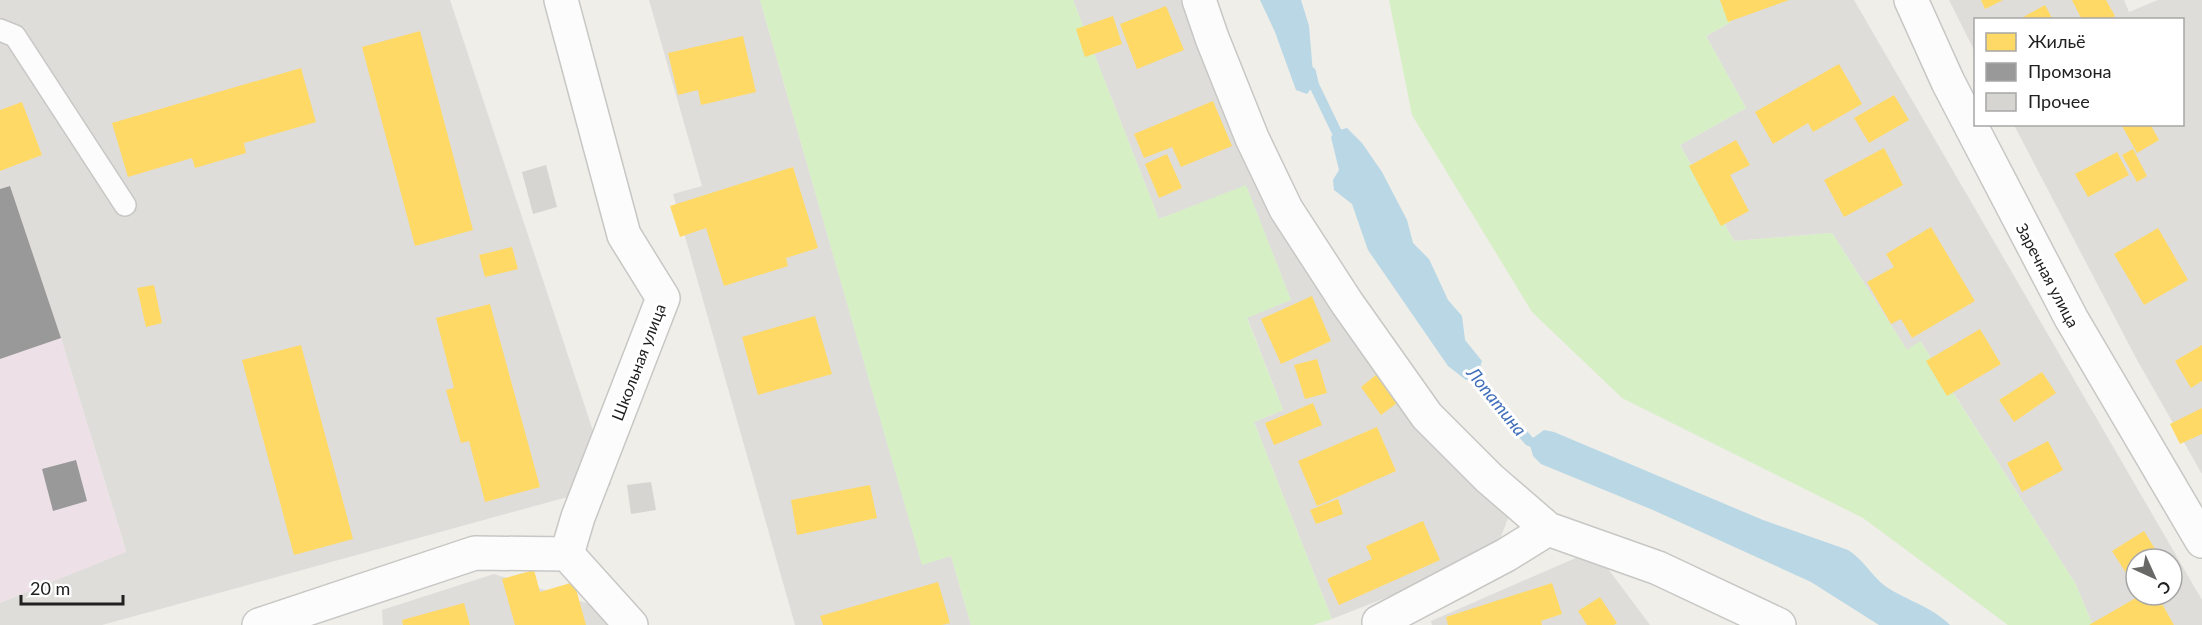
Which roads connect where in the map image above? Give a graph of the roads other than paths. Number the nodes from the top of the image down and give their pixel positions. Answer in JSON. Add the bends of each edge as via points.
{"nodes":[{"id":1,"x":561,"y":0,"type":"edge"},
{"id":2,"x":1199,"y":0,"type":"edge"},
{"id":3,"x":1911,"y":0,"type":"edge"},
{"id":4,"x":0,"y":30,"type":"edge"},
{"id":5,"x":125,"y":205,"type":"dead end"},
{"id":6,"x":1548,"y":529,"type":"junction"},
{"id":7,"x":2202,"y":541,"type":"edge"},
{"id":8,"x":567,"y":554,"type":"junction"},
{"id":9,"x":1376,"y":624,"type":"edge"},
{"id":10,"x":259,"y":625,"type":"edge"},
{"id":11,"x":631,"y":625,"type":"edge"},
{"id":12,"x":1779,"y":625,"type":"edge"}],
"edges":[{"from":1,"to":8,"type":"street","name":"Школьная улица","via":[[624,235],[663,298]]},
{"from":2,"to":6,"type":"street","via":[[1252,138],[1286,209],[1347,303],[1426,416]]},
{"from":3,"to":7,"type":"street","name":"Заречная улица","via":[[1948,82],[2071,318]]},
{"from":4,"to":5,"type":"lane","via":[[15,36]]},
{"from":6,"to":9,"type":"street"},
{"from":6,"to":12,"type":"street","via":[[1658,568]]},
{"from":8,"to":10,"type":"street","via":[[475,553]]},
{"from":8,"to":11,"type":"street"}]}
